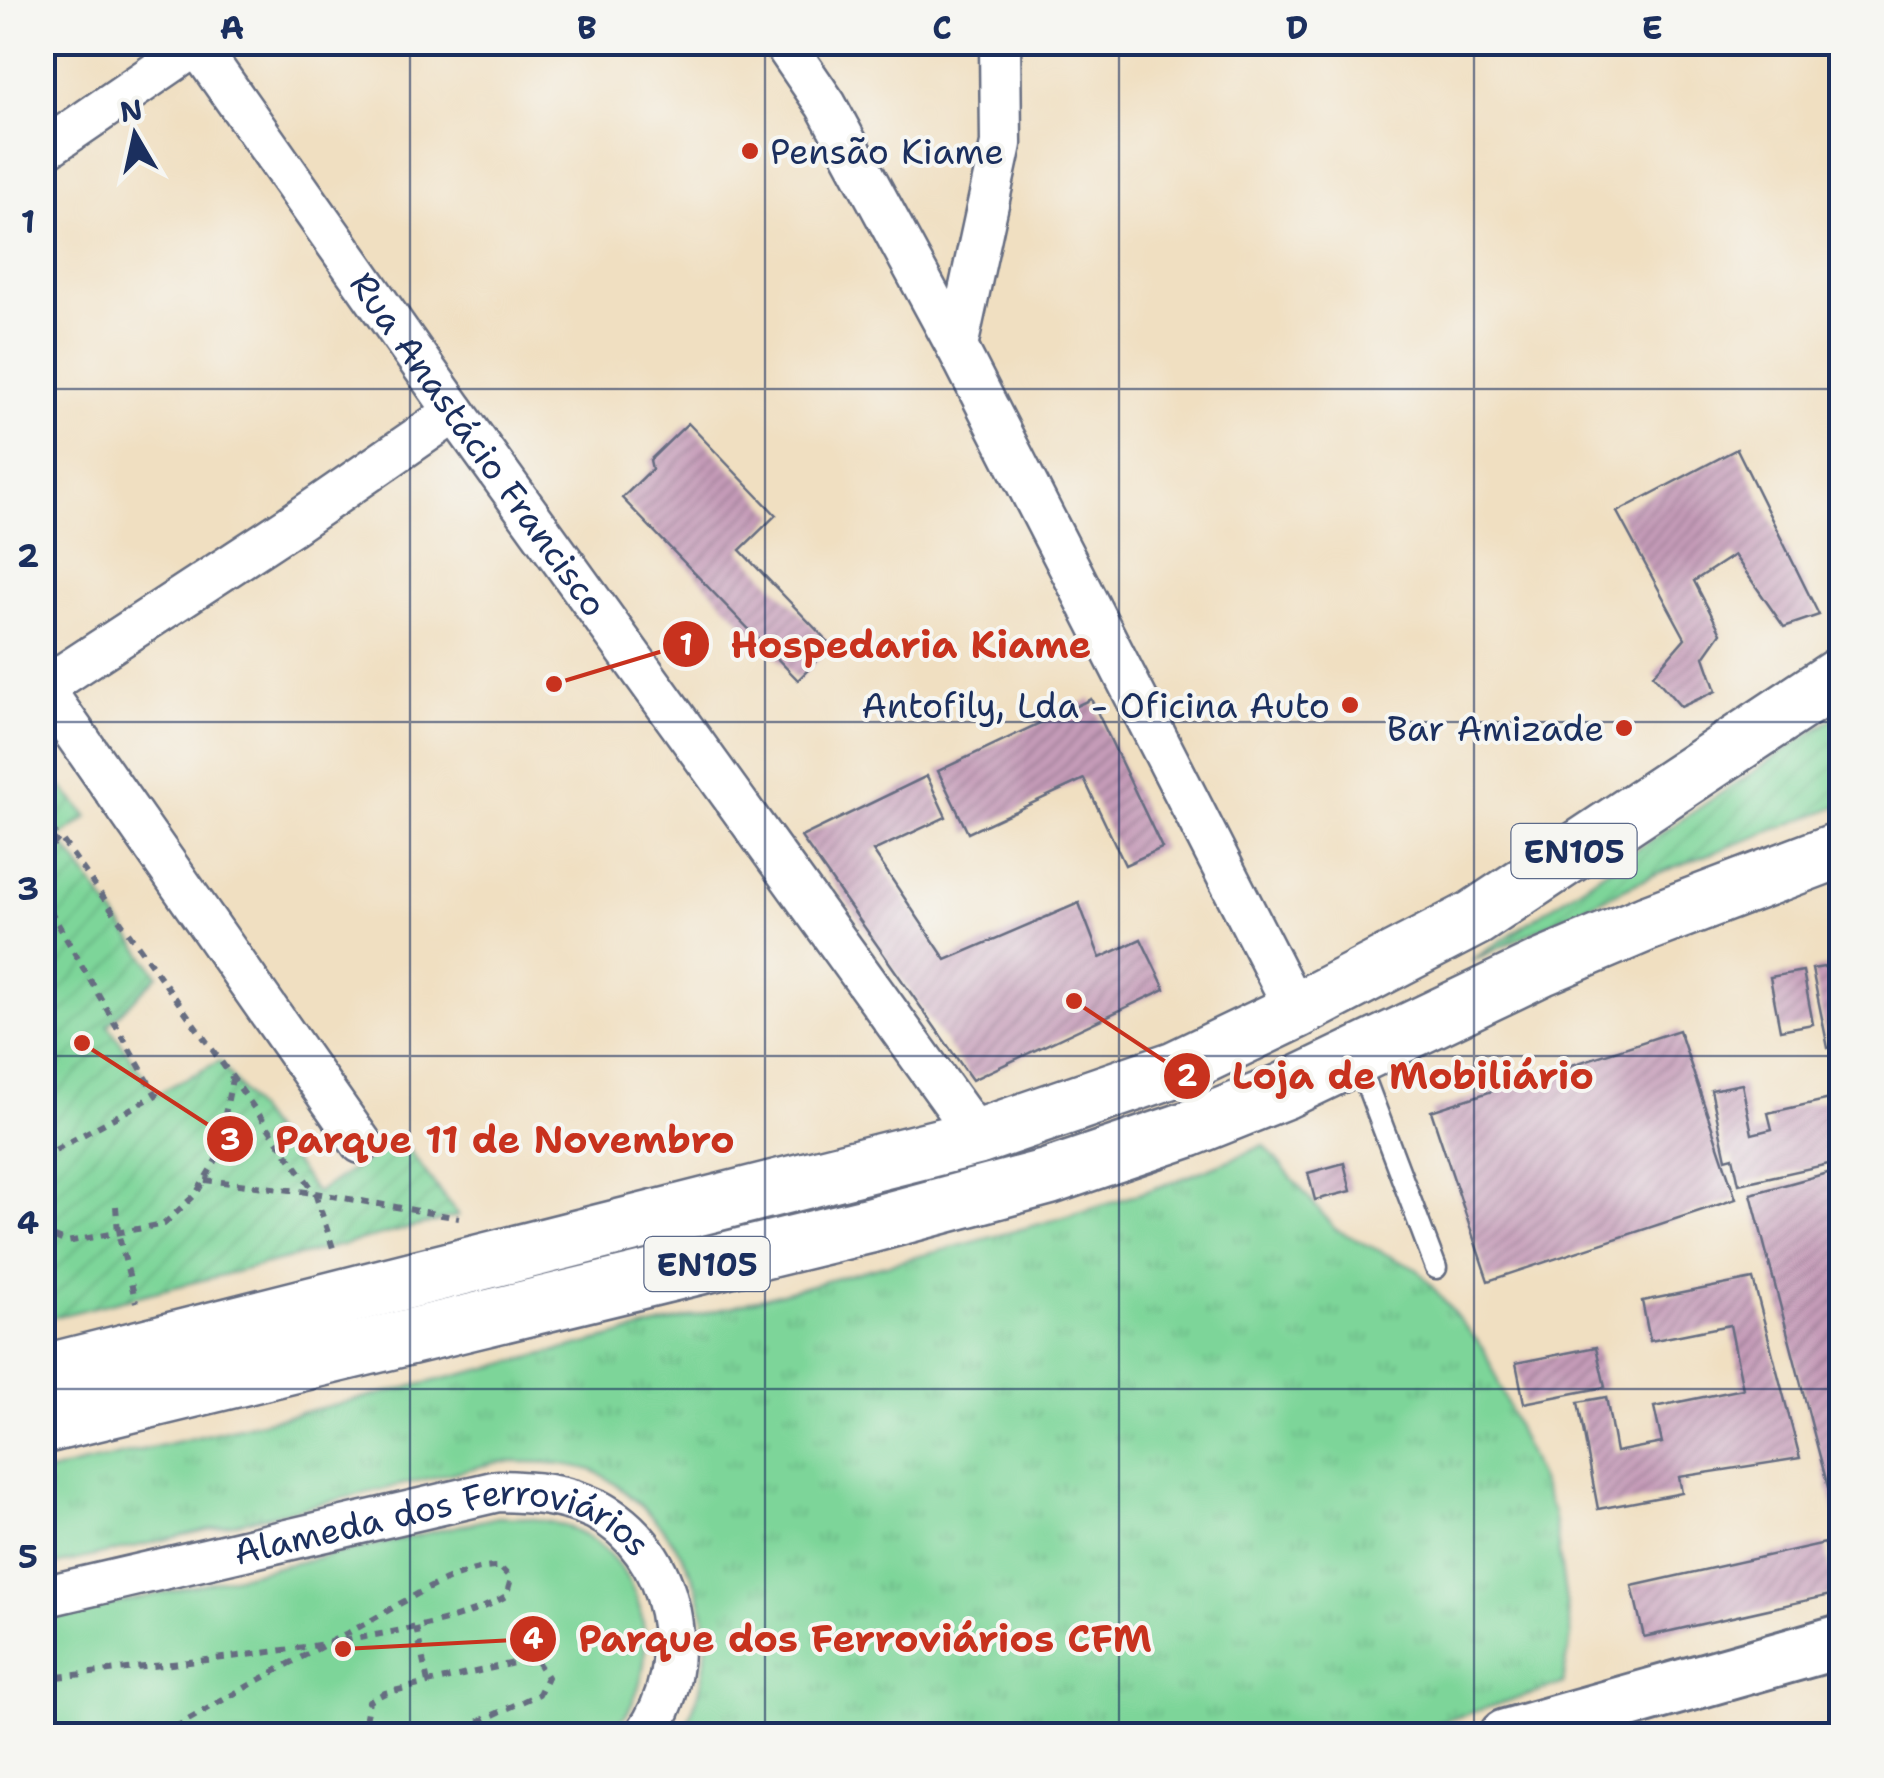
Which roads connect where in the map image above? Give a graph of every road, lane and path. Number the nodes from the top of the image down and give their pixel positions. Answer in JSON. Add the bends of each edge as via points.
{"nodes":[{"id":1,"x":783,"y":42,"type":"edge"},
{"id":2,"x":1000,"y":42,"type":"edge"},
{"id":3,"x":198,"y":44,"type":"edge"},
{"id":4,"x":42,"y":151,"type":"edge"},
{"id":5,"x":957,"y":347,"type":"junction"},
{"id":6,"x":454,"y":412,"type":"junction"},
{"id":7,"x":1842,"y":674,"type":"edge"},
{"id":8,"x":42,"y":688,"type":"edge"},
{"id":9,"x":42,"y":815,"type":"edge"},
{"id":10,"x":58,"y":838,"type":"dead end"},
{"id":11,"x":1842,"y":849,"type":"edge"},
{"id":12,"x":42,"y":857,"type":"edge"},
{"id":13,"x":42,"y":896,"type":"edge"},
{"id":14,"x":1296,"y":1011,"type":"junction"},
{"id":15,"x":1356,"y":1058,"type":"junction"},
{"id":16,"x":978,"y":1137,"type":"junction"},
{"id":17,"x":361,"y":1143,"type":"dead end"},
{"id":18,"x":42,"y":1157,"type":"edge"},
{"id":19,"x":205,"y":1180,"type":"junction"},
{"id":20,"x":116,"y":1206,"type":"dead end"},
{"id":21,"x":42,"y":1228,"type":"edge"},
{"id":22,"x":118,"y":1233,"type":"junction"},
{"id":23,"x":53,"y":1236,"type":"junction"},
{"id":24,"x":336,"y":1255,"type":"dead end"},
{"id":25,"x":42,"y":1258,"type":"edge"},
{"id":26,"x":1436,"y":1268,"type":"dead end"},
{"id":27,"x":137,"y":1304,"type":"dead end"},
{"id":28,"x":42,"y":1373,"type":"edge"},
{"id":29,"x":42,"y":1426,"type":"edge"},
{"id":30,"x":42,"y":1596,"type":"edge"},
{"id":31,"x":416,"y":1626,"type":"junction"},
{"id":32,"x":1842,"y":1641,"type":"edge"},
{"id":33,"x":325,"y":1645,"type":"junction"},
{"id":34,"x":42,"y":1679,"type":"edge"},
{"id":35,"x":428,"y":1682,"type":"junction"},
{"id":36,"x":161,"y":1736,"type":"edge"},
{"id":37,"x":370,"y":1736,"type":"edge"},
{"id":38,"x":448,"y":1736,"type":"edge"},
{"id":39,"x":644,"y":1736,"type":"edge"},
{"id":40,"x":1506,"y":1736,"type":"edge"}],
"edges":[{"from":1,"to":5,"type":"street","via":[[826,105]]},
{"from":2,"to":5,"type":"street","via":[[1000,144]]},
{"from":3,"to":4,"type":"street"},
{"from":3,"to":6,"type":"street","name":"Rua Anastácio Francisco"},
{"from":5,"to":14,"type":"street"},
{"from":6,"to":8,"type":"street"},
{"from":6,"to":16,"type":"street","name":"Rua Anastácio Francisco"},
{"from":7,"to":14,"type":"main road","number":"EN105","via":[[1476,918]]},
{"from":8,"to":17,"type":"street"},
{"from":9,"to":10,"type":"path"},
{"from":11,"to":15,"type":"main road","number":"EN105","via":[[1541,968]]},
{"from":12,"to":19,"type":"path","via":[[60,837],[232,1078],[216,1160]]},
{"from":13,"to":18,"type":"path","via":[[156,1095]]},
{"from":14,"to":16,"type":"main road","number":"EN105","via":[[1176,1069]]},
{"from":15,"to":26,"type":"lane"},
{"from":15,"to":29,"type":"main road","number":"EN105","via":[[1189,1128],[1048,1177]]},
{"from":16,"to":28,"type":"main road","number":"EN105"},
{"from":19,"to":22,"type":"path","via":[[164,1224]]},
{"from":19,"to":24,"type":"path","via":[[315,1193]]},
{"from":20,"to":22,"type":"path"},
{"from":21,"to":23,"type":"path"},
{"from":22,"to":23,"type":"path","via":[[67,1242]]},
{"from":22,"to":27,"type":"path"},
{"from":23,"to":25,"type":"path"},
{"from":30,"to":39,"type":"street","name":"Alameda dos Ferroviários","via":[[498,1491],[549,1492],[598,1510],[637,1542],[664,1586],[675,1636],[670,1687]]},
{"from":31,"to":33,"type":"path"},
{"from":31,"to":33,"type":"path","via":[[487,1608],[506,1596],[511,1579],[500,1567],[480,1566]]},
{"from":31,"to":35,"type":"path"},
{"from":32,"to":40,"type":"street"},
{"from":33,"to":34,"type":"path"},
{"from":33,"to":36,"type":"path"},
{"from":35,"to":37,"type":"path","via":[[369,1701]]},
{"from":35,"to":38,"type":"path","via":[[518,1662],[538,1663],[547,1677],[539,1694]]}]}
